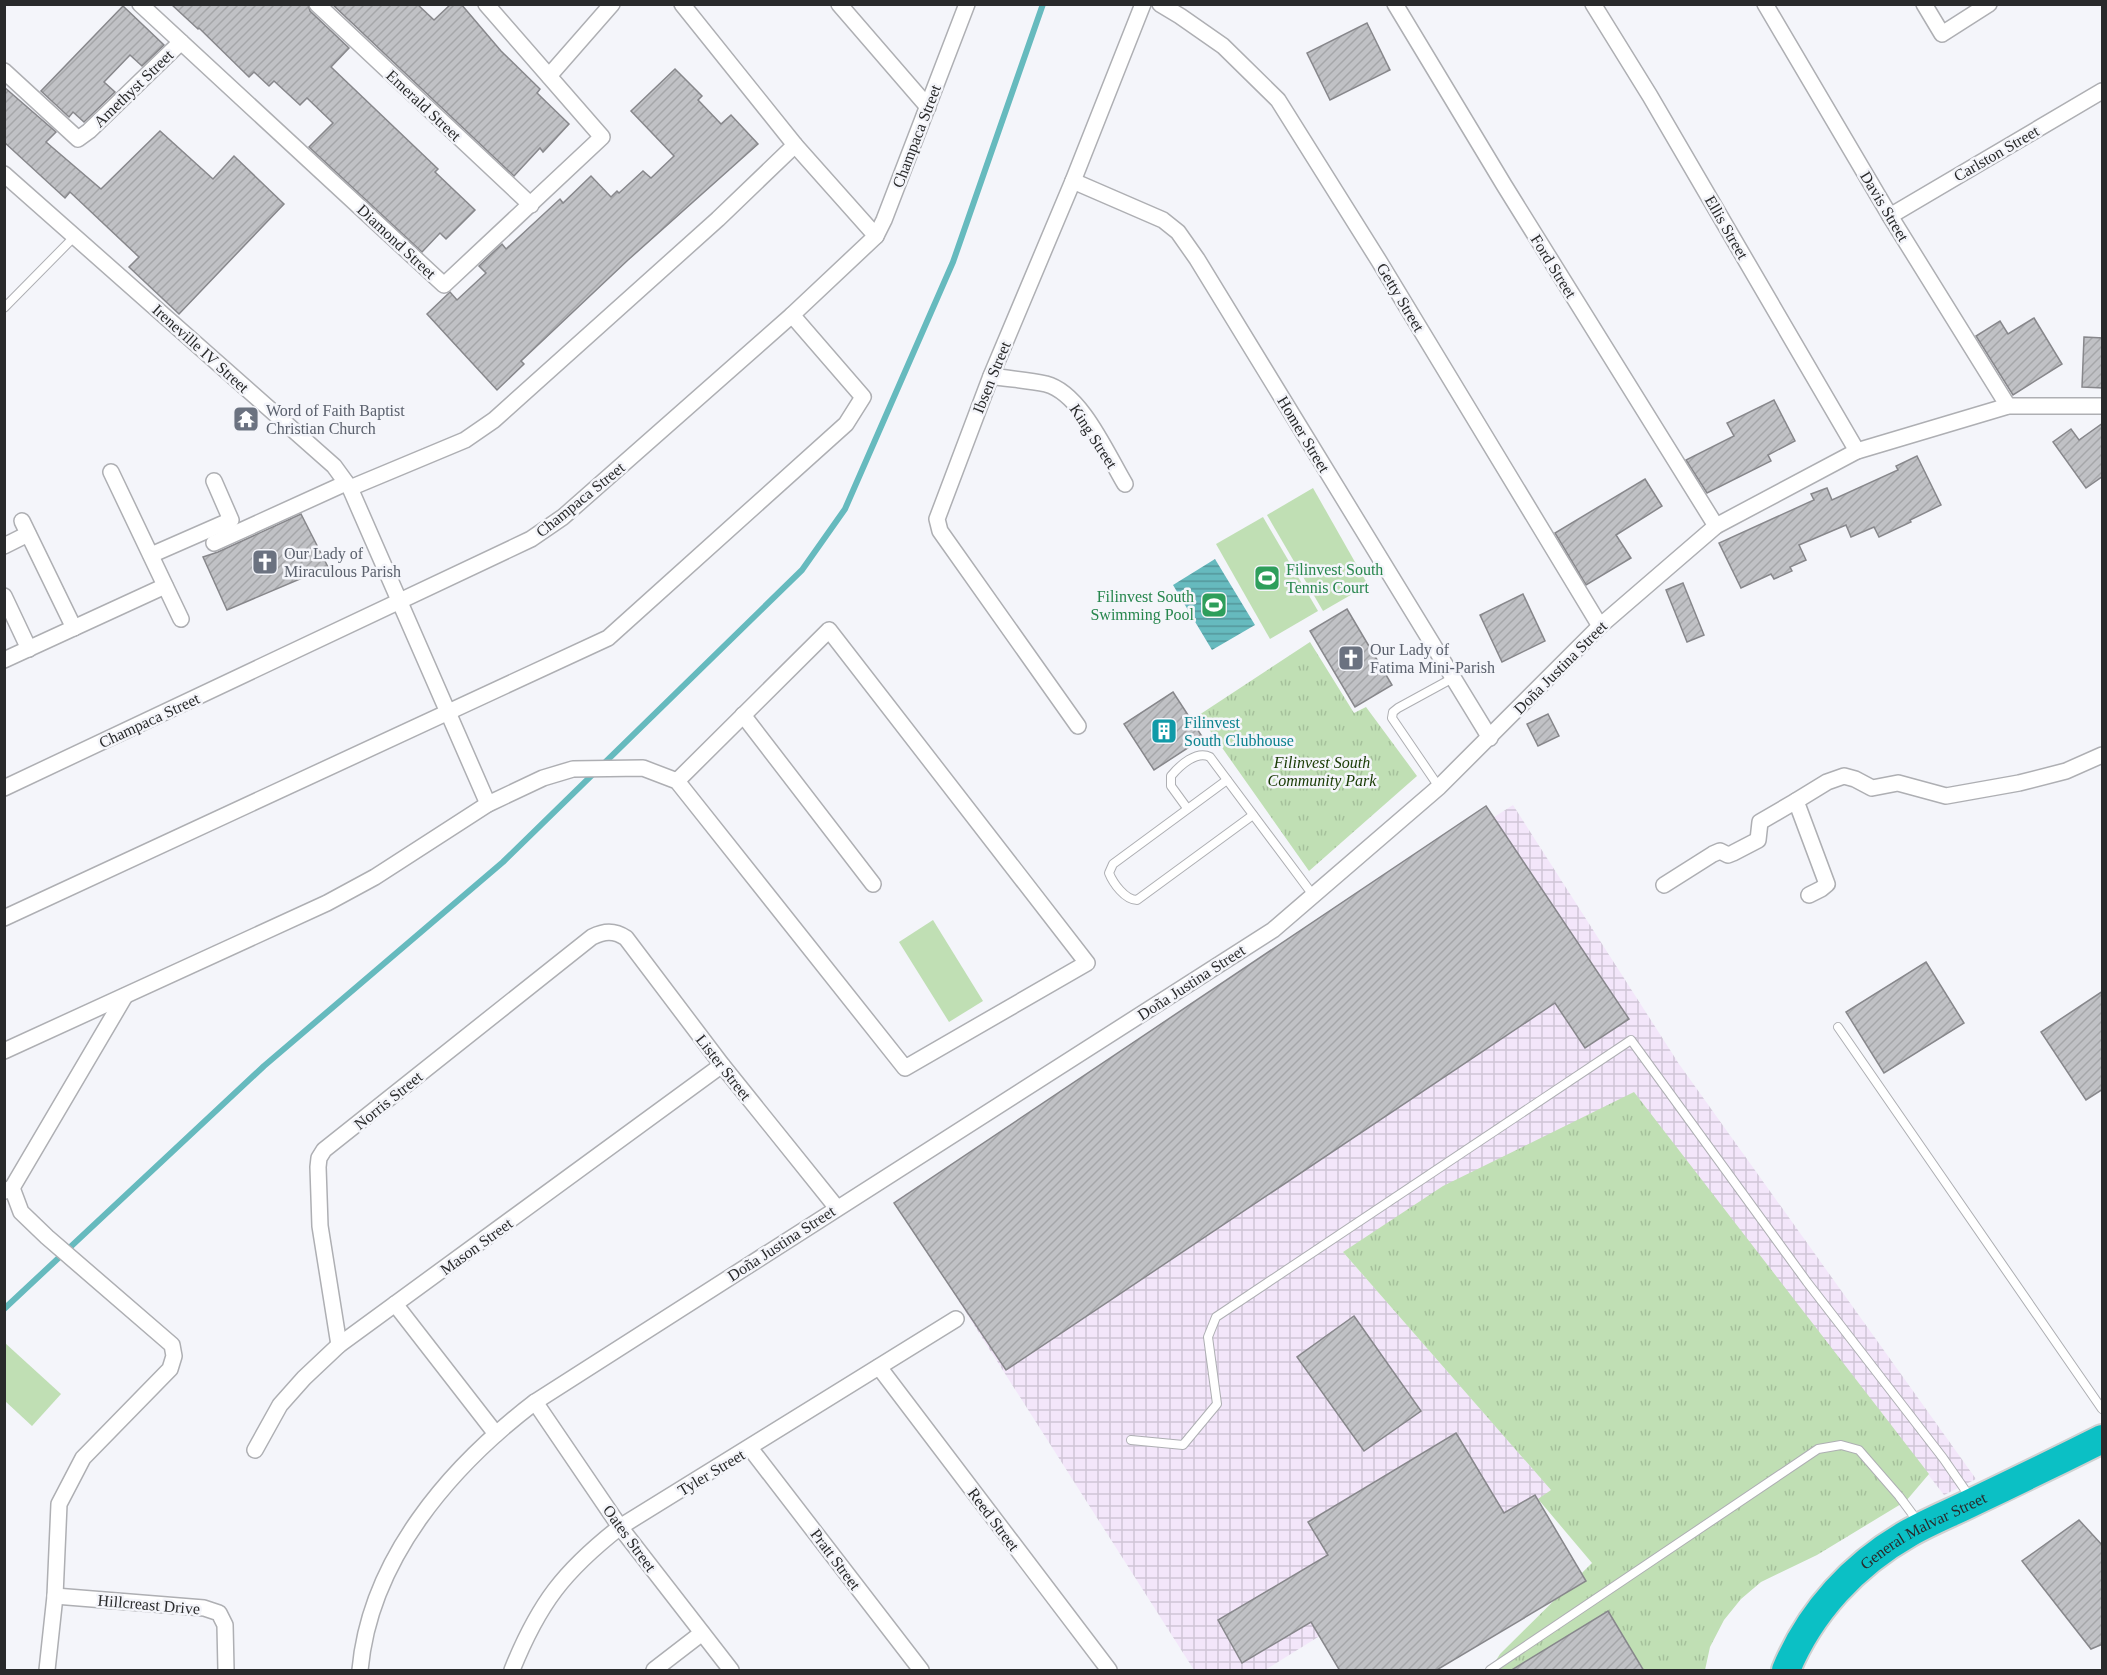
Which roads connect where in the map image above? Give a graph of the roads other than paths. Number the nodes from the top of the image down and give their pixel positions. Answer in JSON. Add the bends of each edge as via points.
{"nodes":[{"id":1,"x":141,"y":4,"type":"edge"},
{"id":2,"x":317,"y":4,"type":"edge"},
{"id":3,"x":486,"y":4,"type":"edge"},
{"id":4,"x":612,"y":4,"type":"edge"},
{"id":5,"x":682,"y":4,"type":"edge"},
{"id":6,"x":839,"y":4,"type":"edge"},
{"id":7,"x":967,"y":4,"type":"edge"},
{"id":8,"x":1143,"y":4,"type":"edge"},
{"id":9,"x":1160,"y":4,"type":"edge"},
{"id":10,"x":1395,"y":4,"type":"edge"},
{"id":11,"x":1593,"y":4,"type":"edge"},
{"id":12,"x":1765,"y":4,"type":"edge"},
{"id":13,"x":1924,"y":4,"type":"edge"},
{"id":14,"x":1989,"y":4,"type":"edge"},
{"id":15,"x":181,"y":42,"type":"junction"},
{"id":16,"x":4,"y":71,"type":"edge"},
{"id":17,"x":549,"y":76,"type":"junction"},
{"id":18,"x":2103,"y":91,"type":"edge"},
{"id":19,"x":928,"y":107,"type":"junction"},
{"id":20,"x":795,"y":145,"type":"junction"},
{"id":21,"x":4,"y":174,"type":"edge"},
{"id":22,"x":1073,"y":181,"type":"junction"},
{"id":23,"x":531,"y":205,"type":"junction"},
{"id":24,"x":1890,"y":216,"type":"junction"},
{"id":25,"x":75,"y":236,"type":"junction"},
{"id":26,"x":876,"y":236,"type":"junction"},
{"id":27,"x":4,"y":308,"type":"edge"},
{"id":28,"x":792,"y":315,"type":"junction"},
{"id":29,"x":991,"y":376,"type":"junction"},
{"id":30,"x":2008,"y":406,"type":"junction"},
{"id":31,"x":2103,"y":406,"type":"edge"},
{"id":32,"x":1857,"y":451,"type":"junction"},
{"id":33,"x":111,"y":472,"type":"dead end"},
{"id":34,"x":214,"y":481,"type":"dead end"},
{"id":35,"x":1125,"y":484,"type":"dead end"},
{"id":36,"x":348,"y":485,"type":"junction"},
{"id":37,"x":1716,"y":526,"type":"junction"},
{"id":38,"x":214,"y":543,"type":"dead end"},
{"id":39,"x":4,"y":546,"type":"edge"},
{"id":40,"x":151,"y":555,"type":"junction"},
{"id":41,"x":165,"y":586,"type":"junction"},
{"id":42,"x":4,"y":596,"type":"edge"},
{"id":43,"x":399,"y":602,"type":"junction"},
{"id":44,"x":181,"y":619,"type":"dead end"},
{"id":45,"x":1600,"y":626,"type":"junction"},
{"id":46,"x":74,"y":628,"type":"junction"},
{"id":47,"x":29,"y":649,"type":"junction"},
{"id":48,"x":4,"y":660,"type":"edge"},
{"id":49,"x":1453,"y":678,"type":"junction"},
{"id":50,"x":447,"y":713,"type":"junction"},
{"id":51,"x":743,"y":715,"type":"junction"},
{"id":52,"x":1078,"y":726,"type":"dead end"},
{"id":53,"x":1490,"y":738,"type":"junction"},
{"id":54,"x":2103,"y":755,"type":"edge"},
{"id":55,"x":1227,"y":780,"type":"junction"},
{"id":56,"x":677,"y":781,"type":"junction"},
{"id":57,"x":1439,"y":787,"type":"junction"},
{"id":58,"x":4,"y":788,"type":"edge"},
{"id":59,"x":1796,"y":801,"type":"junction"},
{"id":60,"x":488,"y":804,"type":"junction"},
{"id":61,"x":1187,"y":808,"type":"junction"},
{"id":62,"x":1253,"y":815,"type":"junction"},
{"id":63,"x":873,"y":884,"type":"dead end"},
{"id":64,"x":1664,"y":885,"type":"dead end"},
{"id":65,"x":1313,"y":895,"type":"junction"},
{"id":66,"x":1809,"y":896,"type":"dead end"},
{"id":67,"x":4,"y":918,"type":"edge"},
{"id":68,"x":609,"y":932,"type":"joint"},
{"id":69,"x":125,"y":996,"type":"junction"},
{"id":70,"x":1838,"y":1027,"type":"dead end"},
{"id":71,"x":4,"y":1051,"type":"edge"},
{"id":72,"x":722,"y":1065,"type":"junction"},
{"id":73,"x":8,"y":1189,"type":"edge"},
{"id":74,"x":837,"y":1208,"type":"junction"},
{"id":75,"x":395,"y":1304,"type":"junction"},
{"id":76,"x":956,"y":1319,"type":"dead end"},
{"id":77,"x":339,"y":1345,"type":"junction"},
{"id":78,"x":879,"y":1367,"type":"junction"},
{"id":79,"x":535,"y":1402,"type":"junction"},
{"id":80,"x":2103,"y":1409,"type":"edge"},
{"id":81,"x":496,"y":1434,"type":"junction"},
{"id":82,"x":2103,"y":1439,"type":"edge"},
{"id":83,"x":1131,"y":1440,"type":"dead end"},
{"id":84,"x":750,"y":1448,"type":"junction"},
{"id":85,"x":255,"y":1450,"type":"dead end"},
{"id":86,"x":1973,"y":1502,"type":"junction"},
{"id":87,"x":1922,"y":1526,"type":"junction"},
{"id":88,"x":620,"y":1527,"type":"junction"},
{"id":89,"x":55,"y":1596,"type":"junction"},
{"id":90,"x":702,"y":1633,"type":"junction"},
{"id":91,"x":46,"y":1671,"type":"edge"},
{"id":92,"x":226,"y":1671,"type":"edge"},
{"id":93,"x":360,"y":1671,"type":"edge"},
{"id":94,"x":512,"y":1671,"type":"edge"},
{"id":95,"x":654,"y":1671,"type":"edge"},
{"id":96,"x":731,"y":1671,"type":"edge"},
{"id":97,"x":921,"y":1671,"type":"edge"},
{"id":98,"x":1109,"y":1671,"type":"edge"},
{"id":99,"x":1490,"y":1671,"type":"edge"},
{"id":100,"x":1786,"y":1671,"type":"edge"}],
"edges":[{"from":1,"to":15,"type":"street","name":"Diamond Street"},
{"from":2,"to":23,"type":"street","name":"Emerald Street"},
{"from":3,"to":17,"type":"street","name":"Diamond Street"},
{"from":4,"to":17,"type":"street"},
{"from":5,"to":20,"type":"street"},
{"from":6,"to":19,"type":"street"},
{"from":7,"to":19,"type":"street","name":"Champaca Street"},
{"from":8,"to":22,"type":"street","name":"Ibsen Street"},
{"from":9,"to":45,"type":"street","name":"Getty Street","via":[[1223,46],[1278,99]]},
{"from":10,"to":37,"type":"street","name":"Ford Street"},
{"from":11,"to":32,"type":"street","name":"Ellis Street"},
{"from":12,"to":24,"type":"street","name":"Davis Street"},
{"from":13,"to":14,"type":"street","via":[[1942,34]]},
{"from":15,"to":16,"type":"street","name":"Amethyst Street","via":[[78,139]]},
{"from":15,"to":23,"type":"street","name":"Diamond Street","via":[[444,285]]},
{"from":17,"to":23,"type":"street","name":"Diamond Street","via":[[602,137]]},
{"from":18,"to":24,"type":"street","name":"Carlston Street"},
{"from":19,"to":26,"type":"street","name":"Champaca Street"},
{"from":20,"to":26,"type":"street"},
{"from":20,"to":36,"type":"street","via":[[494,420],[465,440]]},
{"from":21,"to":25,"type":"street","name":"Ireneville IV Street"},
{"from":22,"to":29,"type":"street","name":"Ibsen Street"},
{"from":22,"to":49,"type":"street","name":"Homer Street","via":[[1162,220],[1178,232]]},
{"from":24,"to":30,"type":"street","name":"Davis Street"},
{"from":25,"to":27,"type":"lane"},
{"from":25,"to":36,"type":"street","name":"Ireneville IV Street","via":[[334,466]]},
{"from":26,"to":28,"type":"street","name":"Champaca Street"},
{"from":28,"to":43,"type":"street","name":"Champaca Street","via":[[563,517],[531,538]]},
{"from":28,"to":50,"type":"street","via":[[863,398],[846,424],[608,638]]},
{"from":29,"to":35,"type":"street","name":"King Street","via":[[1048,385],[1068,396],[1084,415]]},
{"from":29,"to":52,"type":"street","name":"Ibsen Street","via":[[939,513],[938,525]]},
{"from":30,"to":31,"type":"street","name":"Doña Justina Street"},
{"from":30,"to":32,"type":"street","name":"Doña Justina Street"},
{"from":32,"to":37,"type":"street","name":"Doña Justina Street"},
{"from":33,"to":40,"type":"street"},
{"from":34,"to":40,"type":"street","via":[[231,520]]},
{"from":36,"to":38,"type":"street"},
{"from":36,"to":43,"type":"street","name":"Ireneville IV Street"},
{"from":37,"to":45,"type":"street","name":"Doña Justina Street"},
{"from":39,"to":46,"type":"street","via":[[25,528]]},
{"from":40,"to":41,"type":"street"},
{"from":41,"to":44,"type":"street"},
{"from":41,"to":46,"type":"street"},
{"from":42,"to":47,"type":"street"},
{"from":43,"to":50,"type":"street","name":"Ireneville IV Street"},
{"from":43,"to":58,"type":"street","name":"Champaca Street"},
{"from":45,"to":53,"type":"street","name":"Doña Justina Street"},
{"from":46,"to":47,"type":"street"},
{"from":47,"to":48,"type":"street"},
{"from":49,"to":53,"type":"street","name":"Homer Street"},
{"from":49,"to":57,"type":"lane","via":[[1398,708],[1392,718]]},
{"from":50,"to":60,"type":"street","name":"Ireneville IV Street"},
{"from":50,"to":67,"type":"street"},
{"from":51,"to":56,"type":"street"},
{"from":51,"to":56,"type":"street","via":[[829,630],[1087,963],[905,1068]]},
{"from":51,"to":63,"type":"street"},
{"from":53,"to":57,"type":"street","name":"Doña Justina Street"},
{"from":54,"to":59,"type":"street","via":[[2047,776],[1946,796],[1899,783],[1872,788],[1844,776]]},
{"from":55,"to":61,"type":"lane"},
{"from":55,"to":61,"type":"lane","via":[[1210,757],[1195,756],[1174,772],[1170,781]]},
{"from":55,"to":62,"type":"lane"},
{"from":56,"to":60,"type":"street","via":[[643,768],[573,769],[543,778]]},
{"from":57,"to":65,"type":"street","name":"Doña Justina Street"},
{"from":59,"to":64,"type":"street","via":[[1760,822],[1758,840],[1733,854],[1713,854]]},
{"from":59,"to":66,"type":"street","via":[[1827,884]]},
{"from":60,"to":69,"type":"street","via":[[327,903]]},
{"from":61,"to":62,"type":"lane","via":[[1110,868],[1111,878],[1128,899],[1142,898]]},
{"from":62,"to":65,"type":"lane"},
{"from":65,"to":74,"type":"street","name":"Doña Justina Street","via":[[1273,930]]},
{"from":68,"to":72,"type":"street","name":"Lister Street","via":[[626,938]]},
{"from":68,"to":77,"type":"street","name":"Norris Street","via":[[592,938],[324,1150],[318,1167],[320,1226]]},
{"from":69,"to":71,"type":"street"},
{"from":69,"to":73,"type":"street"},
{"from":70,"to":80,"type":"lane"},
{"from":72,"to":74,"type":"street","name":"Lister Street"},
{"from":72,"to":75,"type":"street","name":"Mason Street"},
{"from":73,"to":89,"type":"street","via":[[21,1212],[172,1345],[174,1356],[170,1369],[82,1458],[59,1504]]},
{"from":74,"to":79,"type":"street","name":"Doña Justina Street"},
{"from":75,"to":77,"type":"street","name":"Mason Street"},
{"from":75,"to":81,"type":"street"},
{"from":76,"to":78,"type":"street","name":"Tyler Street"},
{"from":77,"to":85,"type":"street","name":"Mason Street","via":[[280,1405]]},
{"from":78,"to":84,"type":"street","name":"Tyler Street"},
{"from":78,"to":98,"type":"street","name":"Reed Street"},
{"from":79,"to":81,"type":"street","name":"Doña Justina Street"},
{"from":79,"to":88,"type":"street","name":"Oates Street"},
{"from":81,"to":93,"type":"street","name":"Doña Justina Street","via":[[438,1495],[398,1554],[373,1611]]},
{"from":82,"to":86,"type":"highway","name":"General Malvar Street"},
{"from":83,"to":86,"type":"lane","via":[[1184,1444],[1216,1404],[1208,1336],[1216,1317],[1631,1040]]},
{"from":84,"to":88,"type":"street","name":"Tyler Street"},
{"from":84,"to":97,"type":"street","name":"Pratt Street"},
{"from":86,"to":87,"type":"highway","name":"General Malvar Street"},
{"from":87,"to":99,"type":"lane","via":[[1858,1450],[1841,1445],[1818,1449]]},
{"from":87,"to":100,"type":"highway","name":"General Malvar Street","via":[[1877,1554],[1846,1580],[1808,1628]]},
{"from":88,"to":90,"type":"street","name":"Oates Street"},
{"from":88,"to":94,"type":"street","name":"Tyler Street","via":[[564,1577],[536,1618]]},
{"from":89,"to":91,"type":"street"},
{"from":89,"to":92,"type":"street","name":"Hillcreast Drive","via":[[219,1612],[225,1625]]},
{"from":90,"to":95,"type":"street"},
{"from":90,"to":96,"type":"street","name":"Oates Street"}]}
